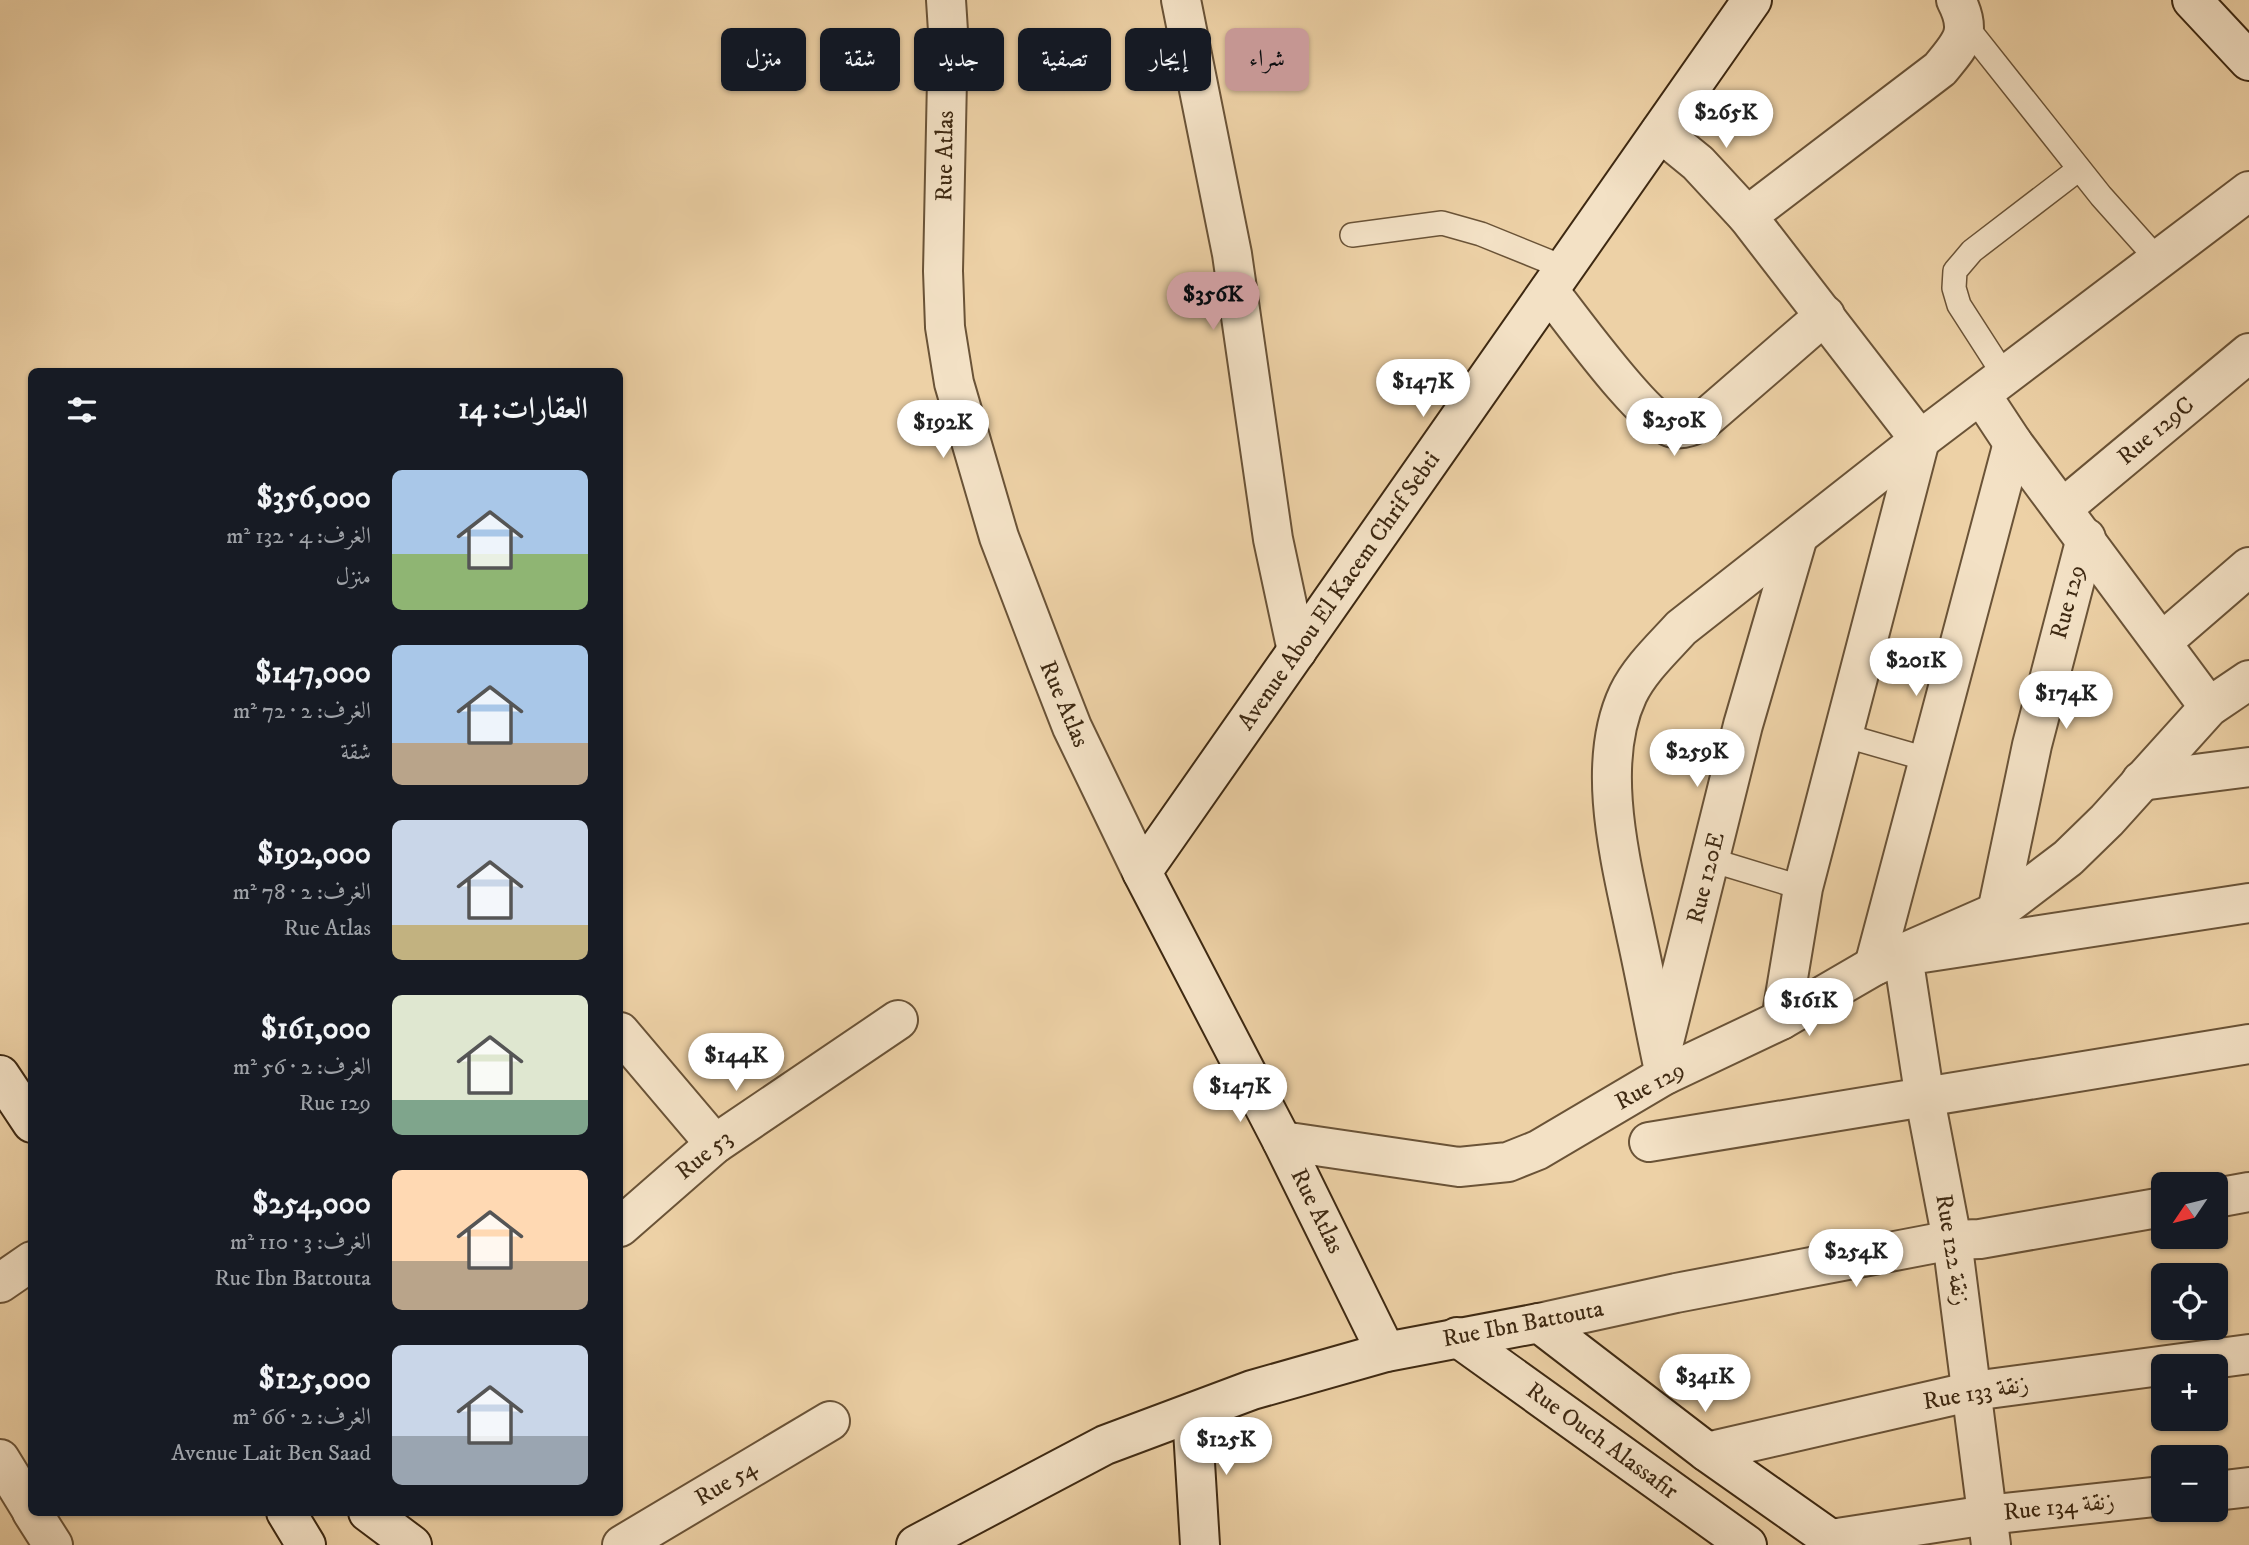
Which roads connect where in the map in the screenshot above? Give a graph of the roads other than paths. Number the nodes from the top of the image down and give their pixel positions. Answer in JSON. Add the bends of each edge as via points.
{"nodes":[{"id":1,"x":946,"y":0,"type":"edge"},
{"id":2,"x":1181,"y":0,"type":"edge"},
{"id":3,"x":1752,"y":0,"type":"edge"},
{"id":4,"x":2192,"y":0,"type":"edge"},
{"id":5,"x":1961,"y":13,"type":"edge"},
{"id":6,"x":2249,"y":61,"type":"edge"},
{"id":7,"x":1660,"y":132,"type":"junction"},
{"id":8,"x":2080,"y":169,"type":"junction"},
{"id":9,"x":2249,"y":191,"type":"edge"},
{"id":10,"x":1748,"y":216,"type":"junction"},
{"id":11,"x":1352,"y":235,"type":"dead end"},
{"id":12,"x":2159,"y":261,"type":"junction"},
{"id":13,"x":1557,"y":280,"type":"junction"},
{"id":14,"x":1825,"y":315,"type":"junction"},
{"id":15,"x":2249,"y":353,"type":"edge"},
{"id":16,"x":1994,"y":387,"type":"junction"},
{"id":17,"x":1920,"y":440,"type":"junction"},
{"id":18,"x":2013,"y":443,"type":"junction"},
{"id":19,"x":2075,"y":523,"type":"junction"},
{"id":20,"x":1797,"y":540,"type":"junction"},
{"id":21,"x":2249,"y":567,"type":"edge"},
{"id":22,"x":2162,"y":642,"type":"junction"},
{"id":23,"x":1297,"y":651,"type":"junction"},
{"id":24,"x":2249,"y":680,"type":"edge"},
{"id":25,"x":2209,"y":707,"type":"junction"},
{"id":26,"x":1843,"y":735,"type":"junction"},
{"id":27,"x":1930,"y":760,"type":"junction"},
{"id":28,"x":2249,"y":767,"type":"edge"},
{"id":29,"x":2141,"y":781,"type":"junction"},
{"id":30,"x":1711,"y":860,"type":"junction"},
{"id":31,"x":1142,"y":872,"type":"junction"},
{"id":32,"x":1803,"y":888,"type":"junction"},
{"id":33,"x":2249,"y":903,"type":"edge"},
{"id":34,"x":1997,"y":912,"type":"junction"},
{"id":35,"x":1889,"y":961,"type":"junction"},
{"id":36,"x":898,"y":1020,"type":"dead end"},
{"id":37,"x":1781,"y":1020,"type":"junction"},
{"id":38,"x":623,"y":1036,"type":"edge"},
{"id":39,"x":2249,"y":1044,"type":"edge"},
{"id":40,"x":1663,"y":1065,"type":"junction"},
{"id":41,"x":0,"y":1075,"type":"edge"},
{"id":42,"x":1925,"y":1099,"type":"junction"},
{"id":43,"x":28,"y":1117,"type":"edge"},
{"id":44,"x":1282,"y":1141,"type":"junction"},
{"id":45,"x":1649,"y":1142,"type":"dead end"},
{"id":46,"x":715,"y":1144,"type":"junction"},
{"id":47,"x":2249,"y":1192,"type":"edge"},
{"id":48,"x":2228,"y":1196,"type":"edge"},
{"id":49,"x":2151,"y":1209,"type":"edge"},
{"id":50,"x":623,"y":1224,"type":"edge"},
{"id":51,"x":1952,"y":1240,"type":"junction"},
{"id":52,"x":28,"y":1264,"type":"edge"},
{"id":53,"x":0,"y":1283,"type":"edge"},
{"id":54,"x":1539,"y":1323,"type":"junction"},
{"id":55,"x":1457,"y":1337,"type":"junction"},
{"id":56,"x":1386,"y":1352,"type":"junction"},
{"id":57,"x":2249,"y":1354,"type":"edge"},
{"id":58,"x":1973,"y":1391,"type":"junction"},
{"id":59,"x":1192,"y":1413,"type":"junction"},
{"id":60,"x":830,"y":1421,"type":"dead end"},
{"id":61,"x":1707,"y":1452,"type":"junction"},
{"id":62,"x":0,"y":1459,"type":"edge"},
{"id":63,"x":2249,"y":1487,"type":"edge"},
{"id":64,"x":2228,"y":1490,"type":"edge"},
{"id":65,"x":2151,"y":1498,"type":"edge"},
{"id":66,"x":28,"y":1504,"type":"edge"},
{"id":67,"x":35,"y":1516,"type":"edge"},
{"id":68,"x":288,"y":1516,"type":"edge"},
{"id":69,"x":373,"y":1516,"type":"edge"},
{"id":70,"x":1989,"y":1530,"type":"edge"},
{"id":71,"x":1835,"y":1542,"type":"edge"},
{"id":72,"x":52,"y":1545,"type":"edge"},
{"id":73,"x":306,"y":1545,"type":"edge"},
{"id":74,"x":412,"y":1545,"type":"edge"},
{"id":75,"x":622,"y":1545,"type":"edge"},
{"id":76,"x":915,"y":1545,"type":"edge"},
{"id":77,"x":1200,"y":1545,"type":"edge"},
{"id":78,"x":1747,"y":1545,"type":"edge"}],
"edges":[{"from":1,"to":31,"type":"street","name":"Rue Atlas","via":[[943,271],[954,383],[999,537],[1047,663]]},
{"from":2,"to":23,"type":"street","via":[[1232,254],[1273,539]]},
{"from":3,"to":7,"type":"street","name":"Avenue Abou El Kacem Chrif Sebti"},
{"from":4,"to":6,"type":"street"},
{"from":5,"to":8,"type":"lane"},
{"from":5,"to":10,"type":"street","via":[[1961,44],[1940,69]]},
{"from":7,"to":10,"type":"street","via":[[1698,163]]},
{"from":7,"to":13,"type":"street","name":"Avenue Abou El Kacem Chrif Sebti"},
{"from":8,"to":12,"type":"lane"},
{"from":8,"to":16,"type":"lane","via":[[1972,251],[1955,271],[1959,305]]},
{"from":9,"to":12,"type":"street"},
{"from":10,"to":14,"type":"street"},
{"from":11,"to":13,"type":"lane","via":[[1443,223],[1481,233]]},
{"from":12,"to":16,"type":"street"},
{"from":13,"to":14,"type":"street","via":[[1635,399],[1675,428],[1705,419]]},
{"from":13,"to":23,"type":"street","name":"Avenue Abou El Kacem Chrif Sebti"},
{"from":14,"to":17,"type":"street"},
{"from":15,"to":19,"type":"street","name":"Rue 129C"},
{"from":16,"to":17,"type":"street"},
{"from":16,"to":18,"type":"street"},
{"from":17,"to":20,"type":"street"},
{"from":17,"to":26,"type":"street"},
{"from":18,"to":19,"type":"street"},
{"from":18,"to":27,"type":"street"},
{"from":19,"to":22,"type":"street"},
{"from":19,"to":34,"type":"street","name":"Rue 129"},
{"from":20,"to":30,"type":"street","name":"Rue 120E","via":[[1742,725]]},
{"from":20,"to":40,"type":"street","via":[[1681,628],[1651,660],[1628,694],[1614,746],[1612,797],[1618,853]]},
{"from":21,"to":22,"type":"street"},
{"from":22,"to":25,"type":"street"},
{"from":23,"to":31,"type":"street","name":"Avenue Abou El Kacem Chrif Sebti"},
{"from":24,"to":25,"type":"street","name":"Rue 129"},
{"from":25,"to":29,"type":"street","name":"Rue 129"},
{"from":26,"to":27,"type":"lane"},
{"from":26,"to":32,"type":"street"},
{"from":27,"to":35,"type":"street"},
{"from":28,"to":29,"type":"street"},
{"from":29,"to":34,"type":"street","name":"Rue 129","via":[[2068,858]]},
{"from":30,"to":32,"type":"lane"},
{"from":30,"to":40,"type":"street","name":"Rue 120E"},
{"from":31,"to":44,"type":"street","name":"Rue Atlas"},
{"from":32,"to":37,"type":"street"},
{"from":33,"to":35,"type":"street"},
{"from":34,"to":35,"type":"street","name":"Rue 129"},
{"from":35,"to":37,"type":"street","name":"Rue 129"},
{"from":35,"to":42,"type":"street","name":"Rue 122 زنقة"},
{"from":36,"to":46,"type":"street","name":"Rue 53"},
{"from":37,"to":40,"type":"street","name":"Rue 129"},
{"from":38,"to":46,"type":"street"},
{"from":39,"to":42,"type":"street"},
{"from":40,"to":44,"type":"street","name":"Rue 129","via":[[1538,1150],[1490,1165],[1441,1166]]},
{"from":41,"to":43,"type":"street"},
{"from":42,"to":45,"type":"street"},
{"from":42,"to":51,"type":"street","name":"Rue 122 زنقة"},
{"from":44,"to":56,"type":"street","name":"Rue Atlas"},
{"from":46,"to":50,"type":"street","name":"Rue 53"},
{"from":47,"to":48,"type":"street"},
{"from":49,"to":51,"type":"street","name":"Rue Ibn Battouta"},
{"from":51,"to":54,"type":"street","name":"Rue Ibn Battouta"},
{"from":51,"to":58,"type":"street","name":"Rue 122 زنقة"},
{"from":52,"to":53,"type":"street"},
{"from":54,"to":55,"type":"street","name":"Rue Ibn Battouta"},
{"from":54,"to":61,"type":"street"},
{"from":55,"to":56,"type":"street","name":"Rue Ibn Battouta"},
{"from":55,"to":78,"type":"street","name":"Rue Ouch Alassafir"},
{"from":56,"to":59,"type":"street","name":"Rue Ibn Battouta","via":[[1252,1390]]},
{"from":57,"to":58,"type":"street","name":"Rue 133 زنقة"},
{"from":58,"to":61,"type":"street","name":"Rue 133 زنقة"},
{"from":58,"to":70,"type":"street","name":"Rue 122 زنقة"},
{"from":59,"to":76,"type":"street","name":"Rue Ibn Battouta","via":[[1105,1445]]},
{"from":59,"to":77,"type":"street"},
{"from":60,"to":75,"type":"street","name":"Rue 54"},
{"from":61,"to":71,"type":"street"},
{"from":62,"to":66,"type":"street"},
{"from":63,"to":64,"type":"street"},
{"from":65,"to":70,"type":"street","name":"Rue 134 زنقة"},
{"from":67,"to":72,"type":"street"},
{"from":68,"to":73,"type":"street"},
{"from":69,"to":74,"type":"street"},
{"from":70,"to":71,"type":"street","name":"Rue 134 زنقة"}]}
